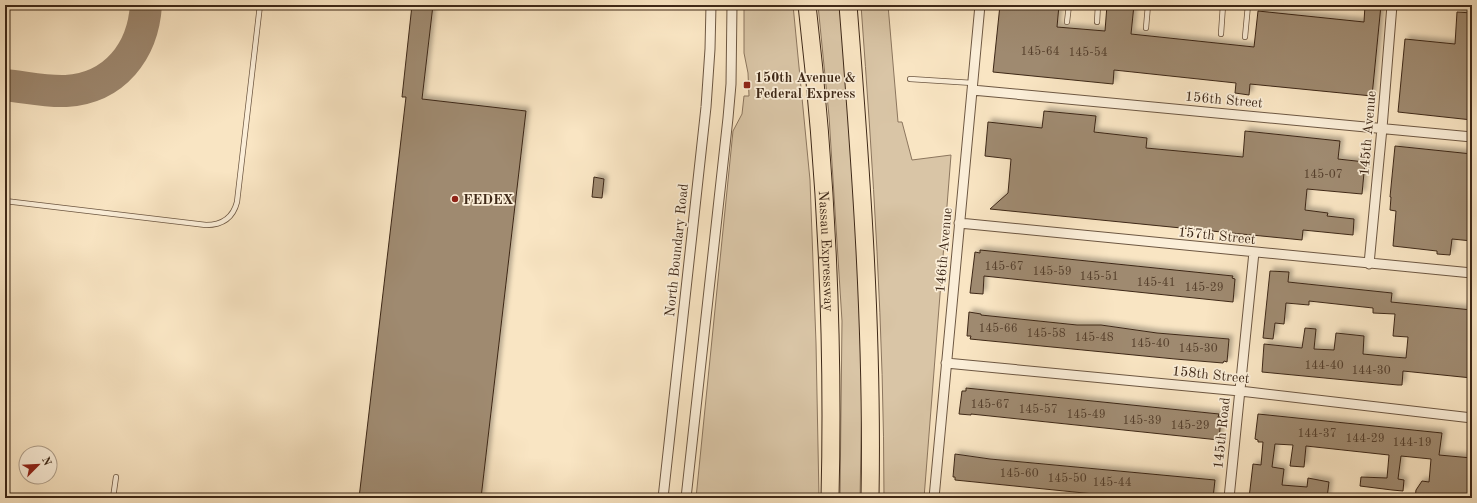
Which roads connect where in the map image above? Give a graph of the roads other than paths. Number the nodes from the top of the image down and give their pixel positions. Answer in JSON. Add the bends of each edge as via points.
{"nodes":[{"id":1,"x":260,"y":5,"type":"edge"},
{"id":2,"x":711,"y":5,"type":"edge"},
{"id":3,"x":732,"y":5,"type":"edge"},
{"id":4,"x":807,"y":5,"type":"edge"},
{"id":5,"x":848,"y":5,"type":"edge"},
{"id":6,"x":980,"y":5,"type":"edge"},
{"id":7,"x":1069,"y":5,"type":"edge"},
{"id":8,"x":1098,"y":5,"type":"edge"},
{"id":9,"x":1148,"y":5,"type":"edge"},
{"id":10,"x":1223,"y":5,"type":"edge"},
{"id":11,"x":1248,"y":5,"type":"edge"},
{"id":12,"x":1392,"y":5,"type":"edge"},
{"id":13,"x":1067,"y":22,"type":"dead end"},
{"id":14,"x":1097,"y":22,"type":"dead end"},
{"id":15,"x":1146,"y":28,"type":"dead end"},
{"id":16,"x":1221,"y":34,"type":"dead end"},
{"id":17,"x":1245,"y":37,"type":"dead end"},
{"id":18,"x":910,"y":79,"type":"dead end"},
{"id":19,"x":973,"y":87,"type":"junction"},
{"id":20,"x":1382,"y":128,"type":"junction"},
{"id":21,"x":1472,"y":137,"type":"edge"},
{"id":22,"x":5,"y":201,"type":"edge"},
{"id":23,"x":959,"y":223,"type":"junction"},
{"id":24,"x":1254,"y":252,"type":"junction"},
{"id":25,"x":1369,"y":264,"type":"junction"},
{"id":26,"x":1472,"y":274,"type":"edge"},
{"id":27,"x":946,"y":363,"type":"junction"},
{"id":28,"x":1240,"y":391,"type":"junction"},
{"id":29,"x":1472,"y":418,"type":"edge"},
{"id":30,"x":116,"y":477,"type":"dead end"},
{"id":31,"x":113,"y":498,"type":"edge"},
{"id":32,"x":663,"y":498,"type":"edge"},
{"id":33,"x":686,"y":498,"type":"edge"},
{"id":34,"x":830,"y":498,"type":"edge"},
{"id":35,"x":870,"y":498,"type":"edge"},
{"id":36,"x":934,"y":498,"type":"edge"},
{"id":37,"x":1229,"y":498,"type":"edge"}],
"edges":[{"from":1,"to":22,"type":"lane","via":[[237,202],[226,220],[206,225]]},
{"from":2,"to":32,"type":"street","name":"North Boundary Road","via":[[705,115]]},
{"from":3,"to":33,"type":"street","via":[[728,118]]},
{"from":4,"to":34,"type":"highway","name":"Nassau Expressway","via":[[820,136],[828,259]]},
{"from":5,"to":35,"type":"highway","via":[[870,356]]},
{"from":6,"to":19,"type":"street","name":"146th Avenue"},
{"from":7,"to":13,"type":"lane"},
{"from":8,"to":14,"type":"lane"},
{"from":9,"to":15,"type":"lane"},
{"from":10,"to":16,"type":"lane"},
{"from":11,"to":17,"type":"lane"},
{"from":12,"to":20,"type":"street","name":"145th Avenue"},
{"from":18,"to":19,"type":"lane"},
{"from":19,"to":20,"type":"street","name":"156th Street"},
{"from":19,"to":23,"type":"street","name":"146th Avenue"},
{"from":20,"to":21,"type":"street","name":"156th Street"},
{"from":20,"to":25,"type":"street","name":"145th Avenue"},
{"from":23,"to":24,"type":"street","name":"157th Street"},
{"from":23,"to":27,"type":"street","name":"146th Avenue"},
{"from":24,"to":25,"type":"street","name":"157th Street"},
{"from":24,"to":28,"type":"street","name":"145th Road"},
{"from":25,"to":26,"type":"street","name":"157th Street"},
{"from":27,"to":28,"type":"street","name":"158th Street"},
{"from":27,"to":36,"type":"street","name":"146th Avenue"},
{"from":28,"to":29,"type":"street","name":"158th Street"},
{"from":28,"to":37,"type":"street","name":"145th Road"},
{"from":30,"to":31,"type":"lane"}]}
